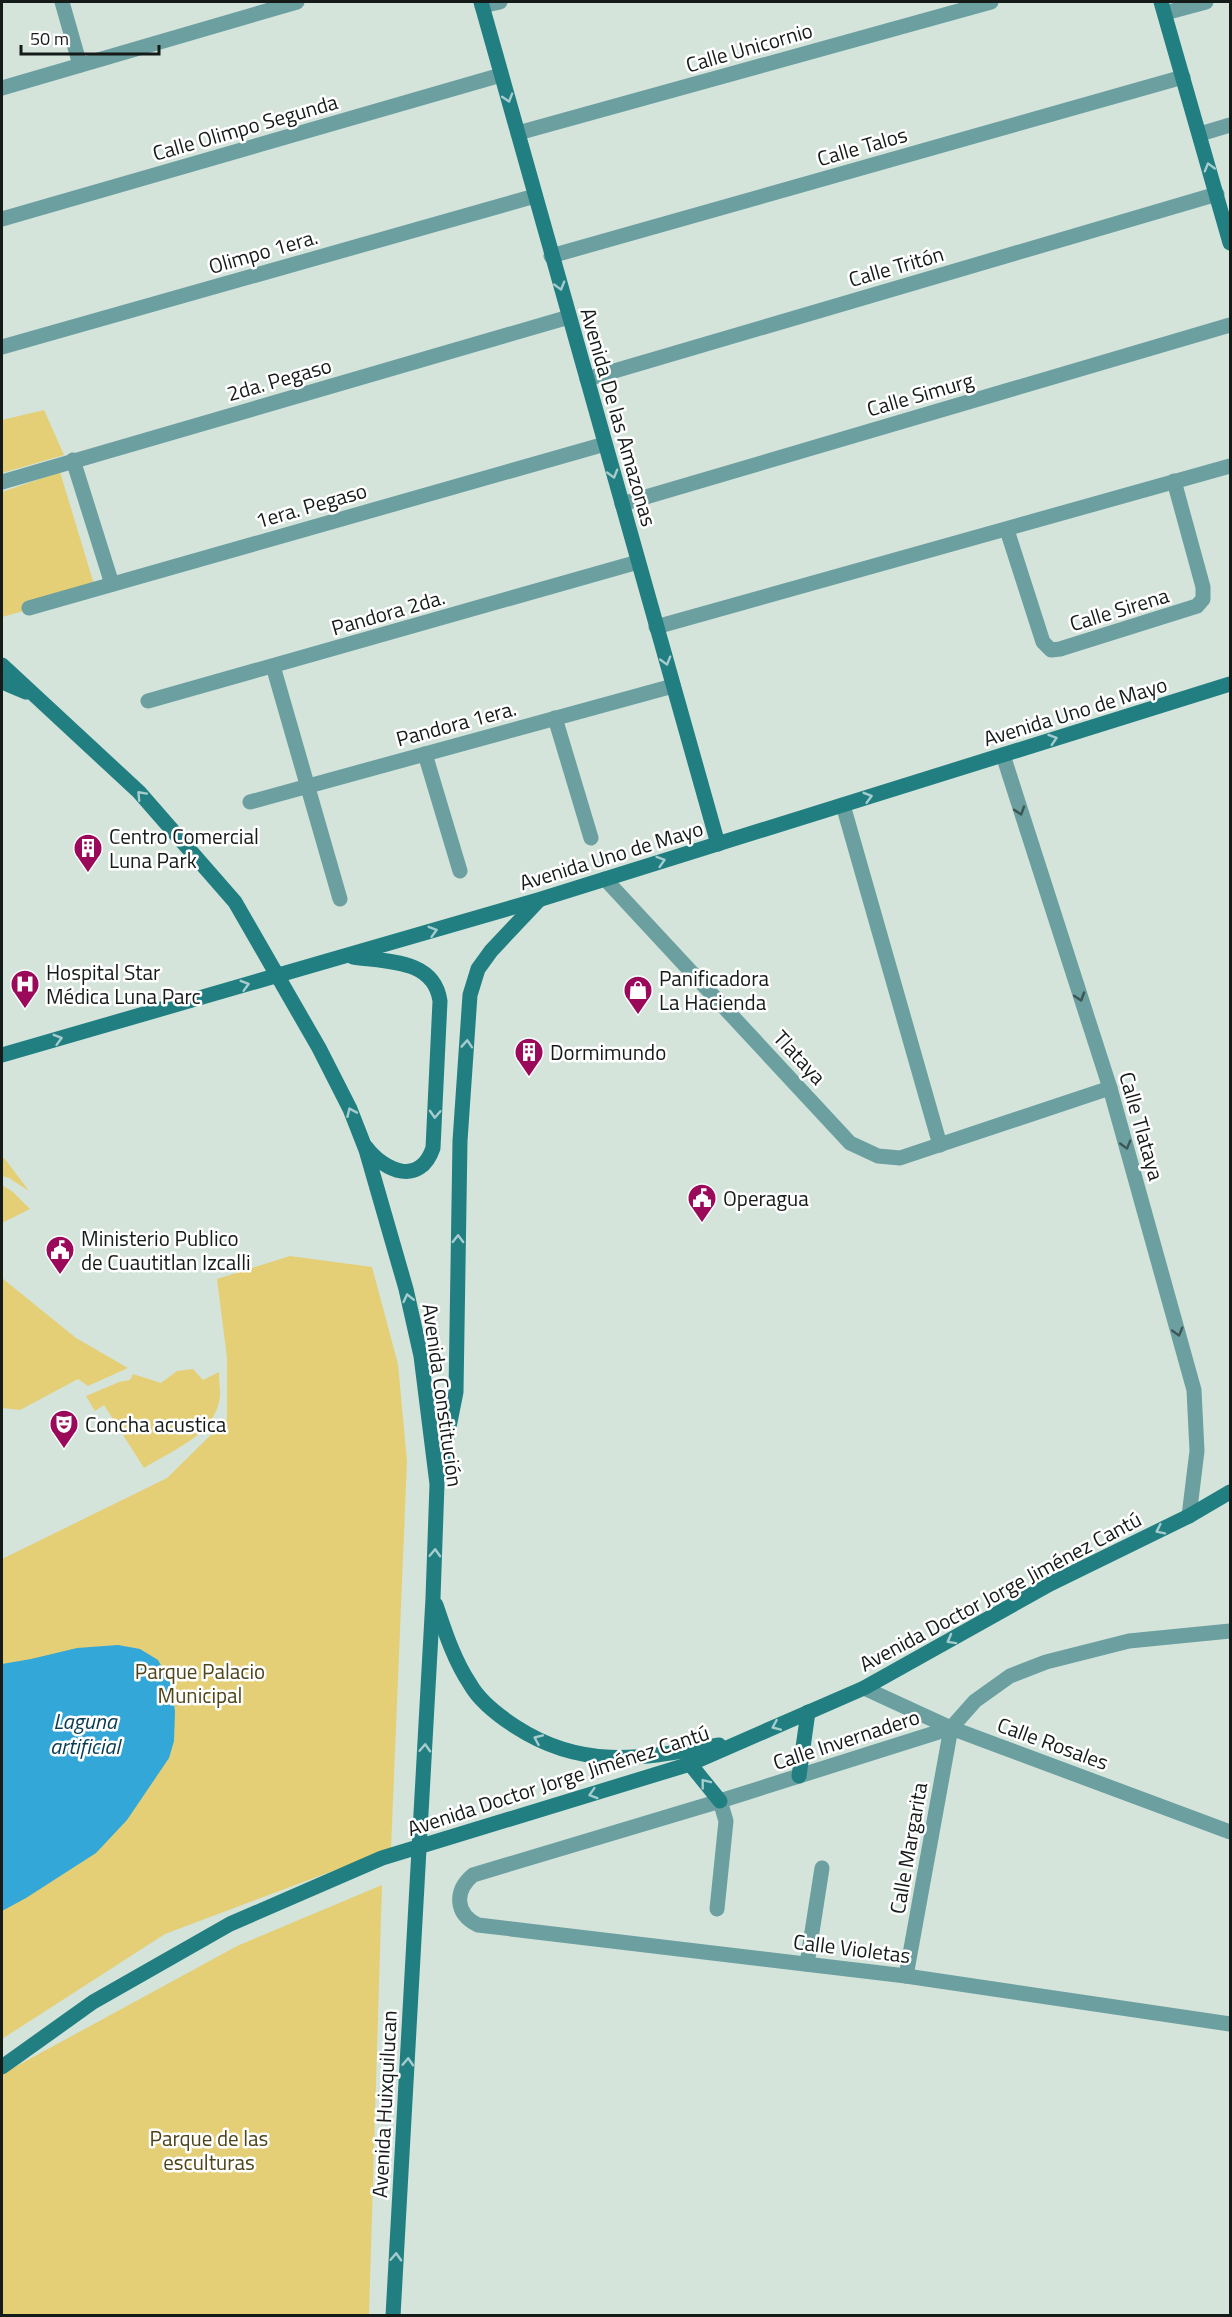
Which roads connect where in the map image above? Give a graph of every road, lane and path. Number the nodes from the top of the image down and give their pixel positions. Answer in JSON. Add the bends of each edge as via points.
{"nodes":[{"id":1,"x":62,"y":2,"type":"edge"},
{"id":2,"x":297,"y":2,"type":"edge"},
{"id":3,"x":500,"y":2,"type":"edge"},
{"id":4,"x":991,"y":2,"type":"edge"},
{"id":5,"x":1206,"y":2,"type":"edge"},
{"id":6,"x":482,"y":4,"type":"edge"},
{"id":7,"x":1163,"y":7,"type":"edge"},
{"id":8,"x":80,"y":65,"type":"junction"},
{"id":9,"x":501,"y":75,"type":"junction"},
{"id":10,"x":1183,"y":77,"type":"junction"},
{"id":11,"x":2,"y":88,"type":"edge"},
{"id":12,"x":1230,"y":125,"type":"edge"},
{"id":13,"x":518,"y":133,"type":"junction"},
{"id":14,"x":1200,"y":134,"type":"junction"},
{"id":15,"x":1217,"y":194,"type":"junction"},
{"id":16,"x":535,"y":196,"type":"junction"},
{"id":17,"x":2,"y":219,"type":"edge"},
{"id":18,"x":1230,"y":243,"type":"edge"},
{"id":19,"x":551,"y":256,"type":"junction"},
{"id":20,"x":569,"y":317,"type":"junction"},
{"id":21,"x":1230,"y":325,"type":"edge"},
{"id":22,"x":2,"y":347,"type":"edge"},
{"id":23,"x":587,"y":379,"type":"junction"},
{"id":24,"x":605,"y":444,"type":"junction"},
{"id":25,"x":73,"y":460,"type":"junction"},
{"id":26,"x":1230,"y":466,"type":"edge"},
{"id":27,"x":2,"y":482,"type":"edge"},
{"id":28,"x":1174,"y":482,"type":"junction"},
{"id":29,"x":622,"y":504,"type":"junction"},
{"id":30,"x":1007,"y":530,"type":"junction"},
{"id":31,"x":638,"y":562,"type":"junction"},
{"id":32,"x":112,"y":584,"type":"junction"},
{"id":33,"x":29,"y":608,"type":"dead end"},
{"id":34,"x":657,"y":627,"type":"junction"},
{"id":35,"x":2,"y":665,"type":"edge"},
{"id":36,"x":273,"y":666,"type":"junction"},
{"id":37,"x":2,"y":682,"type":"edge"},
{"id":38,"x":1230,"y":684,"type":"edge"},
{"id":39,"x":673,"y":686,"type":"junction"},
{"id":40,"x":39,"y":699,"type":"junction"},
{"id":41,"x":148,"y":700,"type":"dead end"},
{"id":42,"x":555,"y":718,"type":"junction"},
{"id":43,"x":426,"y":754,"type":"junction"},
{"id":44,"x":1003,"y":755,"type":"junction"},
{"id":45,"x":308,"y":786,"type":"junction"},
{"id":46,"x":250,"y":802,"type":"dead end"},
{"id":47,"x":843,"y":805,"type":"junction"},
{"id":48,"x":591,"y":838,"type":"dead end"},
{"id":49,"x":718,"y":844,"type":"junction"},
{"id":50,"x":460,"y":871,"type":"dead end"},
{"id":51,"x":605,"y":879,"type":"junction"},
{"id":52,"x":340,"y":899,"type":"dead end"},
{"id":53,"x":538,"y":900,"type":"junction"},
{"id":54,"x":347,"y":956,"type":"junction"},
{"id":55,"x":2,"y":1055,"type":"edge"},
{"id":56,"x":1110,"y":1088,"type":"junction"},
{"id":57,"x":362,"y":1139,"type":"junction"},
{"id":58,"x":940,"y":1145,"type":"junction"},
{"id":59,"x":437,"y":1484,"type":"junction"},
{"id":60,"x":1230,"y":1492,"type":"edge"},
{"id":61,"x":1189,"y":1516,"type":"junction"},
{"id":62,"x":433,"y":1598,"type":"junction"},
{"id":63,"x":1230,"y":1630,"type":"edge"},
{"id":64,"x":864,"y":1688,"type":"junction"},
{"id":65,"x":808,"y":1712,"type":"junction"},
{"id":66,"x":951,"y":1728,"type":"junction"},
{"id":67,"x":739,"y":1742,"type":"junction"},
{"id":68,"x":690,"y":1764,"type":"junction"},
{"id":69,"x":799,"y":1776,"type":"junction"},
{"id":70,"x":720,"y":1801,"type":"junction"},
{"id":71,"x":1230,"y":1832,"type":"edge"},
{"id":72,"x":822,"y":1868,"type":"dead end"},
{"id":73,"x":417,"y":1896,"type":"joint"},
{"id":74,"x":717,"y":1909,"type":"dead end"},
{"id":75,"x":468,"y":1919,"type":"joint"},
{"id":76,"x":807,"y":1964,"type":"junction"},
{"id":77,"x":906,"y":1976,"type":"junction"},
{"id":78,"x":1228,"y":2019,"type":"edge"},
{"id":79,"x":2,"y":2067,"type":"edge"},
{"id":80,"x":393,"y":2316,"type":"edge"}],
"edges":[{"from":1,"to":8,"type":"street"},
{"from":2,"to":8,"type":"street"},
{"from":3,"to":6,"type":"street"},
{"from":4,"to":13,"type":"street","name":"Calle Unicornio"},
{"from":5,"to":7,"type":"street"},
{"from":6,"to":9,"type":"main road","name":"Avenida De las Amazonas"},
{"from":7,"to":10,"type":"main road"},
{"from":8,"to":11,"type":"street"},
{"from":9,"to":13,"type":"main road","name":"Avenida De las Amazonas","one_way":true},
{"from":9,"to":17,"type":"street","name":"Calle Olimpo Segunda"},
{"from":10,"to":14,"type":"main road"},
{"from":10,"to":19,"type":"street","name":"Calle Talos"},
{"from":12,"to":14,"type":"street"},
{"from":13,"to":16,"type":"main road","name":"Avenida De las Amazonas"},
{"from":15,"to":14,"type":"main road","one_way":true},
{"from":15,"to":18,"type":"main road"},
{"from":15,"to":23,"type":"street","name":"Calle Tritón"},
{"from":16,"to":19,"type":"main road","name":"Avenida De las Amazonas"},
{"from":16,"to":22,"type":"street","name":"Olimpo 1era."},
{"from":19,"to":20,"type":"main road","name":"Avenida De las Amazonas","one_way":true},
{"from":20,"to":23,"type":"main road","name":"Avenida De las Amazonas"},
{"from":20,"to":25,"type":"street","name":"2da. Pegaso"},
{"from":21,"to":29,"type":"street","name":"Calle Simurg"},
{"from":23,"to":24,"type":"main road","name":"Avenida De las Amazonas"},
{"from":24,"to":29,"type":"main road","name":"Avenida De las Amazonas","one_way":true},
{"from":24,"to":32,"type":"street","name":"1era. Pegaso"},
{"from":25,"to":27,"type":"street","name":"2da. Pegaso"},
{"from":25,"to":32,"type":"street"},
{"from":26,"to":28,"type":"street"},
{"from":28,"to":30,"type":"street"},
{"from":28,"to":30,"type":"street","name":"Calle Sirena","via":[[1203,599],[1197,606],[1060,649],[1051,650],[1043,642]]},
{"from":29,"to":31,"type":"main road","name":"Avenida De las Amazonas"},
{"from":30,"to":34,"type":"street"},
{"from":31,"to":34,"type":"main road","name":"Avenida De las Amazonas"},
{"from":31,"to":36,"type":"street","name":"Pandora 2da."},
{"from":32,"to":33,"type":"street","name":"1era. Pegaso"},
{"from":34,"to":39,"type":"main road","name":"Avenida De las Amazonas","one_way":true},
{"from":35,"to":40,"type":"main road","name":"Avenida Constitución"},
{"from":36,"to":41,"type":"street","name":"Pandora 2da."},
{"from":36,"to":45,"type":"street"},
{"from":37,"to":40,"type":"main road"},
{"from":44,"to":38,"type":"main road","name":"Avenida Uno de Mayo","one_way":true},
{"from":39,"to":42,"type":"street","name":"Pandora 1era."},
{"from":39,"to":49,"type":"main road","name":"Avenida De las Amazonas"},
{"from":57,"to":40,"type":"main road","name":"Avenida Constitución","one_way":true,"via":[[319,1048],[235,902],[138,792]]},
{"from":42,"to":43,"type":"street","name":"Pandora 1era."},
{"from":42,"to":48,"type":"street"},
{"from":43,"to":45,"type":"street","name":"Pandora 1era."},
{"from":43,"to":50,"type":"street"},
{"from":47,"to":44,"type":"main road","name":"Avenida Uno de Mayo","one_way":true},
{"from":44,"to":56,"type":"street","name":"Calle Tlataya","one_way":true},
{"from":45,"to":46,"type":"street","name":"Pandora 1era."},
{"from":45,"to":52,"type":"street"},
{"from":47,"to":49,"type":"main road","name":"Avenida Uno de Mayo"},
{"from":47,"to":58,"type":"street"},
{"from":51,"to":49,"type":"main road","name":"Avenida Uno de Mayo","one_way":true},
{"from":51,"to":53,"type":"main road","name":"Avenida Uno de Mayo"},
{"from":51,"to":58,"type":"street","name":"Tlataya","via":[[850,1143],[878,1156],[900,1158]]},
{"from":54,"to":53,"type":"main road","name":"Avenida Uno de Mayo","one_way":true},
{"from":59,"to":53,"type":"main road","one_way":true,"via":[[456,1392],[460,1141],[470,995],[478,969]]},
{"from":55,"to":54,"type":"main road","name":"Avenida Uno de Mayo","one_way":true},
{"from":54,"to":57,"type":"main road","one_way":true,"via":[[415,967],[433,980],[440,1001],[431,1154],[417,1168],[399,1171],[373,1156]]},
{"from":56,"to":58,"type":"street","name":"Tlataya"},
{"from":56,"to":61,"type":"street","name":"Calle Tlataya","one_way":true,"via":[[1194,1390],[1197,1451]]},
{"from":59,"to":57,"type":"main road","name":"Avenida Constitución","one_way":true,"via":[[421,1356]]},
{"from":62,"to":59,"type":"main road","name":"Avenida Constitución","one_way":true},
{"from":60,"to":61,"type":"main road","name":"Avenida Doctor Jorge Jiménez Cantú"},
{"from":61,"to":64,"type":"main road","name":"Avenida Doctor Jorge Jiménez Cantú","one_way":true,"via":[[1050,1584]]},
{"from":67,"to":62,"type":"main road","one_way":true,"via":[[645,1758],[607,1758],[569,1752],[531,1737],[500,1717],[471,1686],[450,1647]]},
{"from":73,"to":62,"type":"main road","name":"Avenida Constitución","one_way":true},
{"from":63,"to":66,"type":"street","name":"Calle Invernadero","via":[[1129,1641],[1046,1662],[1010,1676],[975,1701]]},
{"from":64,"to":65,"type":"main road","name":"Avenida Doctor Jorge Jiménez Cantú"},
{"from":64,"to":66,"type":"street","name":"Calle Rosales"},
{"from":65,"to":67,"type":"main road","name":"Avenida Doctor Jorge Jiménez Cantú","one_way":true},
{"from":65,"to":69,"type":"main road"},
{"from":66,"to":69,"type":"street","name":"Calle Invernadero"},
{"from":66,"to":71,"type":"street","name":"Calle Rosales"},
{"from":66,"to":77,"type":"street","name":"Calle Margarita"},
{"from":67,"to":68,"type":"main road","name":"Avenida Doctor Jorge Jiménez Cantú"},
{"from":70,"to":68,"type":"main road","one_way":true},
{"from":68,"to":79,"type":"main road","name":"Avenida Doctor Jorge Jiménez Cantú","one_way":true,"via":[[382,1858],[230,1924],[93,2002]]},
{"from":69,"to":70,"type":"street","name":"Calle Invernadero"},
{"from":70,"to":74,"type":"street","via":[[726,1821]]},
{"from":70,"to":75,"type":"street","name":"Calle Invernadero","via":[[473,1875],[464,1882],[460,1895],[462,1911]]},
{"from":72,"to":76,"type":"street"},
{"from":80,"to":73,"type":"main road","name":"Avenida Huixquilucan","one_way":true},
{"from":75,"to":76,"type":"street","name":"Calle Violetas","via":[[478,1924]]},
{"from":76,"to":77,"type":"street","name":"Calle Violetas"},
{"from":77,"to":78,"type":"street","name":"Calle Violetas"}]}
